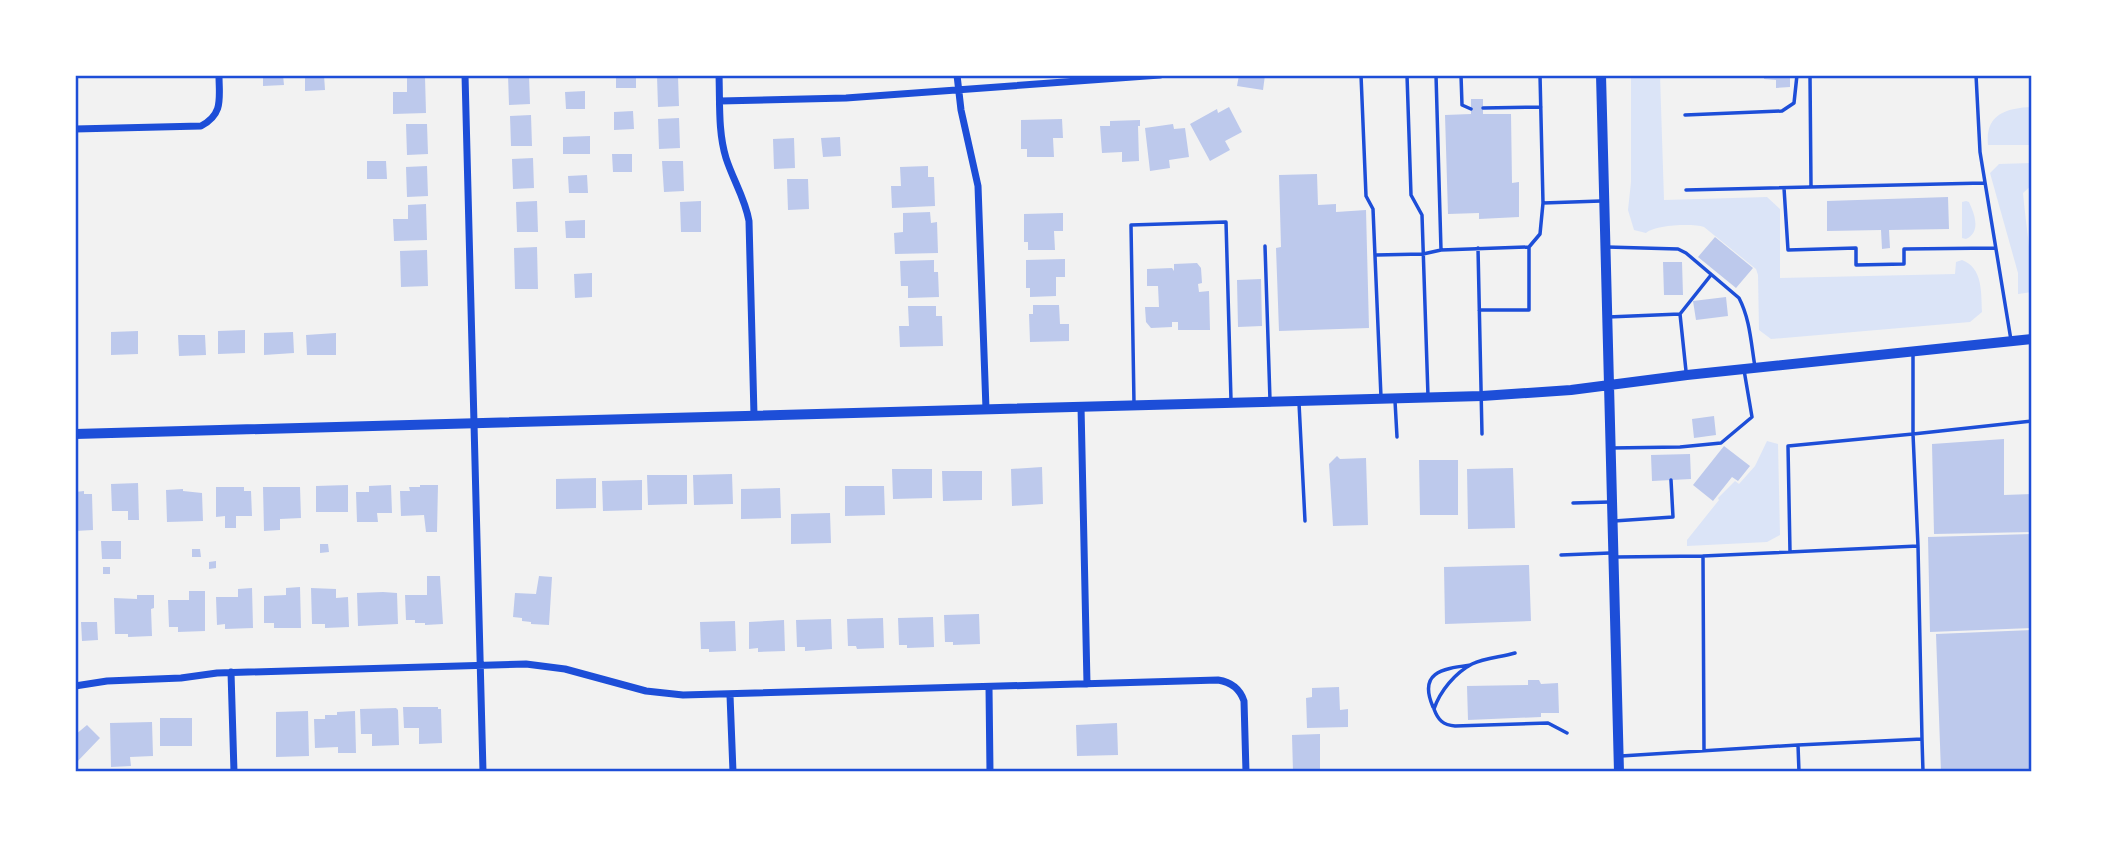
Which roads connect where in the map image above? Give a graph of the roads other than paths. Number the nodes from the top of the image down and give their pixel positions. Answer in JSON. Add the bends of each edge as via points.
{"nodes":[{"id":1,"x":219,"y":75,"type":"edge"},
{"id":2,"x":465,"y":75,"type":"edge"},
{"id":3,"x":719,"y":75,"type":"edge"},
{"id":4,"x":957,"y":75,"type":"edge"},
{"id":5,"x":1160,"y":75,"type":"edge"},
{"id":6,"x":1361,"y":75,"type":"edge"},
{"id":7,"x":1407,"y":75,"type":"edge"},
{"id":8,"x":1436,"y":75,"type":"edge"},
{"id":9,"x":1461,"y":75,"type":"edge"},
{"id":10,"x":1540,"y":75,"type":"edge"},
{"id":11,"x":1601,"y":75,"type":"edge"},
{"id":12,"x":1797,"y":75,"type":"edge"},
{"id":13,"x":1810,"y":75,"type":"edge"},
{"id":14,"x":1976,"y":75,"type":"edge"},
{"id":15,"x":958,"y":91,"type":"junction"},
{"id":16,"x":720,"y":101,"type":"junction"},
{"id":17,"x":1541,"y":107,"type":"junction"},
{"id":18,"x":1483,"y":108,"type":"dead end"},
{"id":19,"x":1471,"y":109,"type":"dead end"},
{"id":20,"x":1685,"y":115,"type":"dead end"},
{"id":21,"x":75,"y":129,"type":"edge"},
{"id":22,"x":1984,"y":183,"type":"junction"},
{"id":23,"x":1811,"y":187,"type":"junction"},
{"id":24,"x":1784,"y":188,"type":"junction"},
{"id":25,"x":1686,"y":190,"type":"dead end"},
{"id":26,"x":1604,"y":201,"type":"junction"},
{"id":27,"x":1544,"y":203,"type":"junction"},
{"id":28,"x":1265,"y":246,"type":"dead end"},
{"id":29,"x":1529,"y":247,"type":"junction"},
{"id":30,"x":1605,"y":247,"type":"junction"},
{"id":31,"x":1478,"y":248,"type":"junction"},
{"id":32,"x":1996,"y":248,"type":"junction"},
{"id":33,"x":1441,"y":250,"type":"junction"},
{"id":34,"x":1423,"y":254,"type":"junction"},
{"id":35,"x":1376,"y":256,"type":"junction"},
{"id":36,"x":1711,"y":274,"type":"junction"},
{"id":37,"x":1479,"y":310,"type":"junction"},
{"id":38,"x":1680,"y":314,"type":"junction"},
{"id":39,"x":1606,"y":317,"type":"junction"},
{"id":40,"x":2032,"y":339,"type":"edge"},
{"id":41,"x":2011,"y":341,"type":"junction"},
{"id":42,"x":1913,"y":351,"type":"junction"},
{"id":43,"x":1750,"y":369,"type":"junction"},
{"id":44,"x":1686,"y":375,"type":"junction"},
{"id":45,"x":1607,"y":385,"type":"junction"},
{"id":46,"x":1482,"y":396,"type":"junction"},
{"id":47,"x":1395,"y":398,"type":"junction"},
{"id":48,"x":1429,"y":398,"type":"junction"},
{"id":49,"x":1381,"y":399,"type":"junction"},
{"id":50,"x":1299,"y":401,"type":"junction"},
{"id":51,"x":1231,"y":402,"type":"junction"},
{"id":52,"x":1270,"y":402,"type":"junction"},
{"id":53,"x":1135,"y":405,"type":"junction"},
{"id":54,"x":1081,"y":406,"type":"junction"},
{"id":55,"x":986,"y":409,"type":"junction"},
{"id":56,"x":754,"y":415,"type":"junction"},
{"id":57,"x":2032,"y":421,"type":"edge"},
{"id":58,"x":473,"y":422,"type":"junction"},
{"id":59,"x":75,"y":434,"type":"edge"},
{"id":60,"x":1482,"y":434,"type":"dead end"},
{"id":61,"x":1913,"y":434,"type":"junction"},
{"id":62,"x":1397,"y":436,"type":"dead end"},
{"id":63,"x":1670,"y":447,"type":"junction"},
{"id":64,"x":1609,"y":448,"type":"junction"},
{"id":65,"x":1669,"y":454,"type":"dead end"},
{"id":66,"x":1671,"y":480,"type":"dead end"},
{"id":67,"x":1611,"y":502,"type":"junction"},
{"id":68,"x":1573,"y":503,"type":"dead end"},
{"id":69,"x":1305,"y":521,"type":"dead end"},
{"id":70,"x":1612,"y":521,"type":"junction"},
{"id":71,"x":1918,"y":545,"type":"junction"},
{"id":72,"x":1790,"y":552,"type":"junction"},
{"id":73,"x":1561,"y":555,"type":"dead end"},
{"id":74,"x":1612,"y":555,"type":"junction"},
{"id":75,"x":1703,"y":556,"type":"junction"},
{"id":76,"x":1515,"y":653,"type":"dead end"},
{"id":77,"x":480,"y":664,"type":"junction"},
{"id":78,"x":1472,"y":664,"type":"junction"},
{"id":79,"x":232,"y":672,"type":"junction"},
{"id":80,"x":1087,"y":684,"type":"junction"},
{"id":81,"x":75,"y":686,"type":"edge"},
{"id":82,"x":989,"y":687,"type":"junction"},
{"id":83,"x":730,"y":695,"type":"junction"},
{"id":84,"x":1434,"y":709,"type":"junction"},
{"id":85,"x":1567,"y":733,"type":"dead end"},
{"id":86,"x":1922,"y":739,"type":"junction"},
{"id":87,"x":1798,"y":745,"type":"junction"},
{"id":88,"x":1704,"y":751,"type":"junction"},
{"id":89,"x":1619,"y":756,"type":"junction"},
{"id":90,"x":234,"y":772,"type":"edge"},
{"id":91,"x":483,"y":772,"type":"edge"},
{"id":92,"x":733,"y":772,"type":"edge"},
{"id":93,"x":990,"y":772,"type":"edge"},
{"id":94,"x":1246,"y":772,"type":"edge"},
{"id":95,"x":1619,"y":772,"type":"edge"},
{"id":96,"x":1798,"y":772,"type":"edge"},
{"id":97,"x":1923,"y":772,"type":"edge"}],
"edges":[{"from":1,"to":21,"type":"street","via":[[218,111],[201,126]]},
{"from":2,"to":58,"type":"street"},
{"from":3,"to":16,"type":"street"},
{"from":4,"to":15,"type":"street"},
{"from":5,"to":15,"type":"street"},
{"from":6,"to":35,"type":"lane","via":[[1366,196],[1373,209]]},
{"from":7,"to":34,"type":"lane","via":[[1411,195],[1422,215]]},
{"from":8,"to":33,"type":"lane"},
{"from":9,"to":19,"type":"lane","via":[[1462,105]]},
{"from":10,"to":17,"type":"lane"},
{"from":11,"to":26,"type":"main road"},
{"from":12,"to":20,"type":"lane","via":[[1794,103],[1782,111]]},
{"from":13,"to":23,"type":"lane"},
{"from":14,"to":22,"type":"lane"},
{"from":15,"to":16,"type":"street"},
{"from":15,"to":55,"type":"street","via":[[978,186]]},
{"from":16,"to":56,"type":"street","via":[[722,145],[749,221]]},
{"from":17,"to":18,"type":"lane"},
{"from":17,"to":27,"type":"lane"},
{"from":22,"to":23,"type":"lane"},
{"from":22,"to":32,"type":"lane"},
{"from":23,"to":24,"type":"lane"},
{"from":24,"to":25,"type":"lane"},
{"from":24,"to":32,"type":"lane","via":[[1788,250],[1856,248],[1856,265],[1904,264],[1904,249]]},
{"from":26,"to":27,"type":"lane"},
{"from":26,"to":30,"type":"main road"},
{"from":27,"to":29,"type":"lane","via":[[1540,234]]},
{"from":28,"to":52,"type":"lane"},
{"from":29,"to":31,"type":"lane"},
{"from":29,"to":37,"type":"lane","via":[[1529,310]]},
{"from":30,"to":36,"type":"lane","via":[[1678,249]]},
{"from":30,"to":39,"type":"main road"},
{"from":31,"to":33,"type":"lane"},
{"from":31,"to":37,"type":"lane"},
{"from":32,"to":41,"type":"lane"},
{"from":33,"to":34,"type":"lane"},
{"from":34,"to":35,"type":"lane"},
{"from":34,"to":48,"type":"lane"},
{"from":35,"to":49,"type":"lane"},
{"from":36,"to":38,"type":"lane"},
{"from":36,"to":43,"type":"lane","via":[[1744,307]]},
{"from":37,"to":46,"type":"lane"},
{"from":38,"to":39,"type":"lane"},
{"from":38,"to":44,"type":"lane"},
{"from":39,"to":45,"type":"main road"},
{"from":40,"to":41,"type":"main road"},
{"from":41,"to":42,"type":"main road"},
{"from":42,"to":43,"type":"main road"},
{"from":42,"to":61,"type":"lane"},
{"from":43,"to":44,"type":"main road"},
{"from":43,"to":63,"type":"lane","via":[[1752,417],[1721,443]]},
{"from":44,"to":45,"type":"main road"},
{"from":45,"to":46,"type":"main road"},
{"from":45,"to":64,"type":"main road"},
{"from":46,"to":48,"type":"main road"},
{"from":46,"to":60,"type":"lane"},
{"from":47,"to":48,"type":"main road"},
{"from":47,"to":49,"type":"main road"},
{"from":47,"to":62,"type":"lane"},
{"from":49,"to":50,"type":"main road"},
{"from":50,"to":52,"type":"main road"},
{"from":50,"to":69,"type":"lane"},
{"from":51,"to":52,"type":"main road"},
{"from":51,"to":53,"type":"main road"},
{"from":51,"to":53,"type":"lane","via":[[1226,222],[1131,225]]},
{"from":53,"to":54,"type":"main road"},
{"from":54,"to":55,"type":"main road"},
{"from":54,"to":80,"type":"street"},
{"from":55,"to":56,"type":"main road"},
{"from":56,"to":58,"type":"main road"},
{"from":57,"to":61,"type":"lane"},
{"from":58,"to":59,"type":"main road"},
{"from":58,"to":77,"type":"street"},
{"from":61,"to":71,"type":"lane"},
{"from":61,"to":72,"type":"lane","via":[[1788,446]]},
{"from":63,"to":64,"type":"lane"},
{"from":63,"to":65,"type":"lane"},
{"from":64,"to":67,"type":"main road"},
{"from":66,"to":70,"type":"lane","via":[[1673,517]]},
{"from":67,"to":68,"type":"lane"},
{"from":67,"to":70,"type":"main road"},
{"from":70,"to":74,"type":"main road"},
{"from":71,"to":72,"type":"lane"},
{"from":71,"to":86,"type":"lane"},
{"from":72,"to":75,"type":"lane"},
{"from":73,"to":74,"type":"lane"},
{"from":74,"to":75,"type":"lane"},
{"from":74,"to":89,"type":"main road"},
{"from":75,"to":88,"type":"lane"},
{"from":76,"to":78,"type":"lane"},
{"from":77,"to":79,"type":"street"},
{"from":77,"to":83,"type":"street","via":[[565,668],[659,693]]},
{"from":77,"to":91,"type":"street"},
{"from":78,"to":84,"type":"lane","via":[[1440,693]]},
{"from":78,"to":84,"type":"lane","via":[[1439,670],[1432,676],[1428,692]]},
{"from":79,"to":81,"type":"street"},
{"from":79,"to":90,"type":"street"},
{"from":80,"to":82,"type":"street"},
{"from":80,"to":94,"type":"street","via":[[1230,682],[1244,701]]},
{"from":82,"to":83,"type":"street"},
{"from":82,"to":93,"type":"street"},
{"from":83,"to":92,"type":"street"},
{"from":84,"to":85,"type":"lane","via":[[1437,718],[1449,725],[1548,723]]},
{"from":86,"to":87,"type":"lane"},
{"from":86,"to":97,"type":"lane"},
{"from":87,"to":88,"type":"lane"},
{"from":87,"to":96,"type":"lane"},
{"from":88,"to":89,"type":"lane"},
{"from":89,"to":95,"type":"main road"}]}
